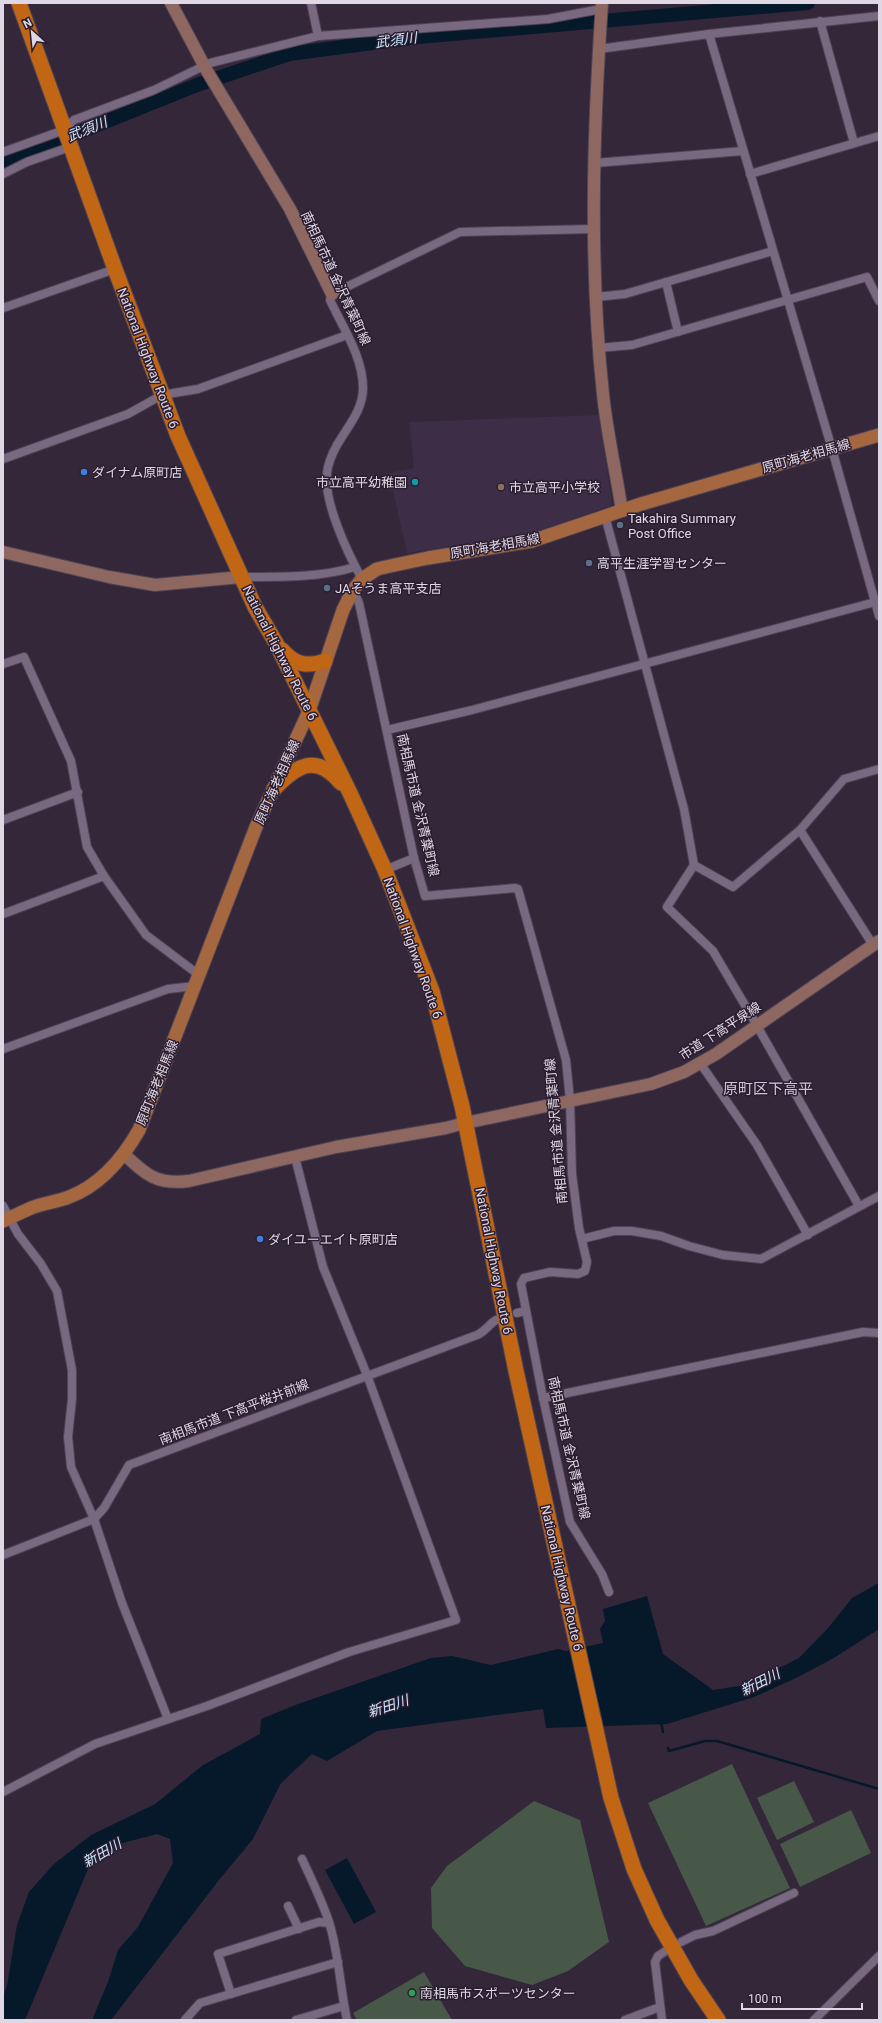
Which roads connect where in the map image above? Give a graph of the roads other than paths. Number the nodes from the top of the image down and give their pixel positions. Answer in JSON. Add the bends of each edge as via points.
{"nodes":[{"id":1,"x":19,"y":3,"type":"edge"},
{"id":2,"x":171,"y":3,"type":"edge"},
{"id":3,"x":311,"y":3,"type":"edge"},
{"id":4,"x":601,"y":8,"type":"edge"},
{"id":5,"x":879,"y":16,"type":"edge"},
{"id":6,"x":820,"y":21,"type":"junction"},
{"id":7,"x":709,"y":34,"type":"junction"},
{"id":8,"x":318,"y":36,"type":"junction"},
{"id":9,"x":599,"y":46,"type":"junction"},
{"id":10,"x":206,"y":68,"type":"junction"},
{"id":11,"x":879,"y":136,"type":"edge"},
{"id":12,"x":67,"y":139,"type":"junction"},
{"id":13,"x":854,"y":143,"type":"junction"},
{"id":14,"x":743,"y":151,"type":"junction"},
{"id":15,"x":3,"y":152,"type":"edge"},
{"id":16,"x":595,"y":163,"type":"junction"},
{"id":17,"x":3,"y":174,"type":"edge"},
{"id":18,"x":750,"y":174,"type":"junction"},
{"id":19,"x":593,"y":229,"type":"junction"},
{"id":20,"x":773,"y":251,"type":"junction"},
{"id":21,"x":114,"y":269,"type":"junction"},
{"id":22,"x":666,"y":282,"type":"junction"},
{"id":23,"x":332,"y":294,"type":"junction"},
{"id":24,"x":596,"y":297,"type":"junction"},
{"id":25,"x":788,"y":300,"type":"junction"},
{"id":26,"x":879,"y":301,"type":"edge"},
{"id":27,"x":3,"y":308,"type":"edge"},
{"id":28,"x":678,"y":332,"type":"junction"},
{"id":29,"x":347,"y":335,"type":"junction"},
{"id":30,"x":599,"y":348,"type":"junction"},
{"id":31,"x":162,"y":395,"type":"junction"},
{"id":32,"x":879,"y":435,"type":"edge"},
{"id":33,"x":832,"y":449,"type":"junction"},
{"id":34,"x":3,"y":459,"type":"edge"},
{"id":35,"x":622,"y":511,"type":"junction"},
{"id":36,"x":605,"y":516,"type":"junction"},
{"id":37,"x":3,"y":552,"type":"edge"},
{"id":38,"x":355,"y":567,"type":"junction"},
{"id":39,"x":241,"y":577,"type":"junction"},
{"id":40,"x":362,"y":579,"type":"junction"},
{"id":41,"x":353,"y":590,"type":"junction"},
{"id":42,"x":877,"y":601,"type":"edge"},
{"id":43,"x":879,"y":616,"type":"edge"},
{"id":44,"x":276,"y":643,"type":"junction"},
{"id":45,"x":325,"y":661,"type":"junction"},
{"id":46,"x":645,"y":663,"type":"junction"},
{"id":47,"x":3,"y":664,"type":"edge"},
{"id":48,"x":309,"y":711,"type":"junction"},
{"id":49,"x":388,"y":730,"type":"junction"},
{"id":50,"x":879,"y":769,"type":"edge"},
{"id":51,"x":274,"y":789,"type":"junction"},
{"id":52,"x":78,"y":792,"type":"junction"},
{"id":53,"x":350,"y":793,"type":"junction"},
{"id":54,"x":3,"y":820,"type":"edge"},
{"id":55,"x":800,"y":830,"type":"junction"},
{"id":56,"x":414,"y":858,"type":"junction"},
{"id":57,"x":694,"y":865,"type":"junction"},
{"id":58,"x":384,"y":870,"type":"junction"},
{"id":59,"x":104,"y":876,"type":"junction"},
{"id":60,"x":3,"y":914,"type":"edge"},
{"id":61,"x":876,"y":943,"type":"edge"},
{"id":62,"x":197,"y":980,"type":"junction"},
{"id":63,"x":756,"y":1026,"type":"junction"},
{"id":64,"x":3,"y":1049,"type":"edge"},
{"id":65,"x":700,"y":1063,"type":"junction"},
{"id":66,"x":570,"y":1100,"type":"junction"},
{"id":67,"x":465,"y":1123,"type":"junction"},
{"id":68,"x":124,"y":1154,"type":"junction"},
{"id":69,"x":295,"y":1156,"type":"junction"},
{"id":70,"x":879,"y":1196,"type":"edge"},
{"id":71,"x":3,"y":1206,"type":"edge"},
{"id":72,"x":859,"y":1206,"type":"junction"},
{"id":73,"x":6,"y":1220,"type":"edge"},
{"id":74,"x":808,"y":1235,"type":"junction"},
{"id":75,"x":582,"y":1239,"type":"junction"},
{"id":76,"x":496,"y":1320,"type":"dead end"},
{"id":77,"x":879,"y":1333,"type":"edge"},
{"id":78,"x":367,"y":1375,"type":"junction"},
{"id":79,"x":543,"y":1398,"type":"junction"},
{"id":80,"x":94,"y":1519,"type":"junction"},
{"id":81,"x":3,"y":1555,"type":"edge"},
{"id":82,"x":609,"y":1592,"type":"dead end"},
{"id":83,"x":168,"y":1719,"type":"junction"},
{"id":84,"x":3,"y":1792,"type":"edge"},
{"id":85,"x":302,"y":1859,"type":"dead end"},
{"id":86,"x":794,"y":1893,"type":"dead end"},
{"id":87,"x":288,"y":1906,"type":"dead end"},
{"id":88,"x":329,"y":1923,"type":"junction"},
{"id":89,"x":299,"y":1929,"type":"junction"},
{"id":90,"x":681,"y":1942,"type":"dead end"},
{"id":91,"x":668,"y":1950,"type":"dead end"},
{"id":92,"x":879,"y":1956,"type":"edge"},
{"id":93,"x":338,"y":1962,"type":"junction"},
{"id":94,"x":232,"y":1994,"type":"junction"},
{"id":95,"x":344,"y":2006,"type":"junction"},
{"id":96,"x":660,"y":2007,"type":"junction"},
{"id":97,"x":189,"y":2018,"type":"edge"},
{"id":98,"x":296,"y":2020,"type":"edge"},
{"id":99,"x":347,"y":2020,"type":"edge"},
{"id":100,"x":625,"y":2020,"type":"edge"},
{"id":101,"x":662,"y":2020,"type":"edge"},
{"id":102,"x":718,"y":2020,"type":"edge"},
{"id":103,"x":814,"y":2020,"type":"edge"}],
"edges":[{"from":1,"to":12,"type":"highway","name":"National Highway Route 6"},
{"from":2,"to":10,"type":"street","name":"南相馬市道 金沢青葉町線"},
{"from":3,"to":8,"type":"street"},
{"from":4,"to":8,"type":"street","via":[[548,19]]},
{"from":4,"to":9,"type":"street"},
{"from":5,"to":6,"type":"street"},
{"from":6,"to":7,"type":"street"},
{"from":6,"to":13,"type":"street"},
{"from":7,"to":9,"type":"street"},
{"from":7,"to":14,"type":"street"},
{"from":8,"to":10,"type":"street","via":[[258,50]]},
{"from":9,"to":16,"type":"street"},
{"from":10,"to":12,"type":"street","via":[[74,120]]},
{"from":10,"to":23,"type":"street","name":"南相馬市道 金沢青葉町線","via":[[290,209]]},
{"from":11,"to":13,"type":"street"},
{"from":12,"to":15,"type":"street"},
{"from":12,"to":17,"type":"street"},
{"from":12,"to":21,"type":"highway","name":"National Highway Route 6"},
{"from":13,"to":18,"type":"street"},
{"from":14,"to":16,"type":"street"},
{"from":14,"to":18,"type":"street"},
{"from":16,"to":19,"type":"street"},
{"from":18,"to":20,"type":"street"},
{"from":19,"to":23,"type":"street","via":[[460,232]]},
{"from":19,"to":24,"type":"street"},
{"from":20,"to":22,"type":"street"},
{"from":20,"to":25,"type":"street"},
{"from":21,"to":27,"type":"street"},
{"from":21,"to":31,"type":"highway","name":"National Highway Route 6"},
{"from":22,"to":24,"type":"street","via":[[625,294]]},
{"from":22,"to":28,"type":"street"},
{"from":23,"to":29,"type":"street","name":"南相馬市道 金沢青葉町線","via":[[330,300]]},
{"from":24,"to":30,"type":"street"},
{"from":25,"to":26,"type":"street","via":[[867,277]]},
{"from":25,"to":28,"type":"street"},
{"from":25,"to":33,"type":"street"},
{"from":28,"to":30,"type":"street","via":[[632,345]]},
{"from":29,"to":31,"type":"street","via":[[198,388]]},
{"from":29,"to":38,"type":"street","name":"南相馬市道 金沢青葉町線","via":[[362,369],[362,400],[330,461],[327,492]]},
{"from":30,"to":35,"type":"street","via":[[603,395]]},
{"from":31,"to":34,"type":"street","via":[[128,414]]},
{"from":31,"to":39,"type":"highway","name":"National Highway Route 6"},
{"from":32,"to":33,"type":"main road","name":"原町海老相馬線"},
{"from":33,"to":35,"type":"main road","name":"原町海老相馬線"},
{"from":33,"to":42,"type":"street"},
{"from":35,"to":36,"type":"main road","name":"原町海老相馬線"},
{"from":36,"to":40,"type":"main road","name":"原町海老相馬線","via":[[532,541],[376,569]]},
{"from":36,"to":46,"type":"street"},
{"from":37,"to":39,"type":"street","via":[[155,585]]},
{"from":38,"to":39,"type":"street","via":[[340,572],[302,576]]},
{"from":38,"to":40,"type":"street","name":"南相馬市道 金沢青葉町線"},
{"from":39,"to":44,"type":"highway","name":"National Highway Route 6"},
{"from":40,"to":41,"type":"main road","name":"原町海老相馬線"},
{"from":41,"to":45,"type":"main road","name":"原町海老相馬線"},
{"from":41,"to":49,"type":"street","name":"南相馬市道 金沢青葉町線","via":[[359,603]]},
{"from":42,"to":43,"type":"street"},
{"from":42,"to":46,"type":"street"},
{"from":44,"to":45,"type":"highway","via":[[298,664],[309,665]]},
{"from":44,"to":48,"type":"highway","name":"National Highway Route 6"},
{"from":45,"to":48,"type":"main road","name":"原町海老相馬線"},
{"from":46,"to":49,"type":"street"},
{"from":46,"to":57,"type":"street","via":[[684,808]]},
{"from":47,"to":52,"type":"street","via":[[24,657],[71,761]]},
{"from":48,"to":51,"type":"main road","name":"原町海老相馬線"},
{"from":48,"to":53,"type":"highway","name":"National Highway Route 6"},
{"from":49,"to":56,"type":"street","name":"南相馬市道 金沢青葉町線"},
{"from":50,"to":55,"type":"street","via":[[844,779]]},
{"from":51,"to":53,"type":"highway","via":[[298,768],[315,765],[328,771]]},
{"from":51,"to":62,"type":"main road","name":"原町海老相馬線","via":[[256,827]]},
{"from":52,"to":54,"type":"street"},
{"from":52,"to":59,"type":"street","via":[[87,847]]},
{"from":53,"to":58,"type":"highway","name":"National Highway Route 6"},
{"from":55,"to":57,"type":"street","via":[[733,887]]},
{"from":55,"to":61,"type":"street"},
{"from":56,"to":58,"type":"street"},
{"from":56,"to":66,"type":"street","name":"南相馬市道 金沢青葉町線","via":[[425,896],[518,889],[566,1060]]},
{"from":57,"to":63,"type":"street","via":[[667,907],[713,951]]},
{"from":58,"to":67,"type":"highway","name":"National Highway Route 6","via":[[432,991]]},
{"from":59,"to":60,"type":"street"},
{"from":59,"to":62,"type":"street","via":[[146,935]]},
{"from":61,"to":63,"type":"street","name":"市道 下高平泉線"},
{"from":62,"to":64,"type":"street"},
{"from":62,"to":68,"type":"main road","name":"原町海老相馬線","via":[[139,1130]]},
{"from":63,"to":65,"type":"street","name":"市道 下高平泉線"},
{"from":63,"to":72,"type":"street"},
{"from":65,"to":66,"type":"street","name":"市道 下高平泉線","via":[[651,1084]]},
{"from":65,"to":74,"type":"street","via":[[757,1145]]},
{"from":66,"to":67,"type":"street","name":"市道 下高平泉線"},
{"from":66,"to":75,"type":"street","name":"南相馬市道 金沢青葉町線","via":[[572,1174]]},
{"from":67,"to":69,"type":"street","name":"市道 下高平泉線"},
{"from":67,"to":102,"type":"highway","name":"National Highway Route 6","via":[[516,1372],[618,1821],[639,1881],[673,1950]]},
{"from":68,"to":69,"type":"street","name":"市道 下高平泉線","via":[[154,1179],[171,1184]]},
{"from":68,"to":73,"type":"main road","name":"原町海老相馬線","via":[[107,1173],[85,1189],[70,1197],[31,1208]]},
{"from":69,"to":78,"type":"street","via":[[323,1267]]},
{"from":70,"to":72,"type":"street"},
{"from":71,"to":73,"type":"street"},
{"from":72,"to":74,"type":"street"},
{"from":73,"to":80,"type":"street","via":[[41,1264],[56,1291],[72,1370],[68,1437],[70,1460]]},
{"from":74,"to":75,"type":"street","via":[[758,1260],[705,1251],[662,1236],[632,1231],[614,1231]]},
{"from":75,"to":79,"type":"street","name":"南相馬市道 金沢青葉町線","via":[[587,1262],[585,1271],[578,1274],[550,1272],[524,1278],[521,1284],[521,1312]]},
{"from":76,"to":78,"type":"street","name":"南相馬市道 下高平桜井前線","via":[[482,1333]]},
{"from":77,"to":79,"type":"street","via":[[863,1332]]},
{"from":78,"to":80,"type":"street","name":"南相馬市道 下高平桜井前線","via":[[129,1465],[104,1508]]},
{"from":78,"to":83,"type":"street","via":[[456,1620],[349,1652]]},
{"from":79,"to":82,"type":"street","name":"南相馬市道 金沢青葉町線","via":[[570,1522],[602,1574]]},
{"from":80,"to":81,"type":"street","name":"南相馬市道 下高平桜井前線"},
{"from":80,"to":83,"type":"street","via":[[122,1603]]},
{"from":83,"to":84,"type":"street","via":[[95,1744]]},
{"from":85,"to":88,"type":"street"},
{"from":86,"to":90,"type":"street","via":[[713,1931]]},
{"from":87,"to":89,"type":"street"},
{"from":88,"to":89,"type":"street","via":[[319,1922]]},
{"from":88,"to":93,"type":"street"},
{"from":89,"to":94,"type":"street","via":[[218,1954]]},
{"from":91,"to":96,"type":"street","via":[[655,1960]]},
{"from":92,"to":103,"type":"street"},
{"from":93,"to":94,"type":"street"},
{"from":93,"to":95,"type":"street"},
{"from":94,"to":97,"type":"street","via":[[200,2003]]},
{"from":95,"to":98,"type":"street"},
{"from":95,"to":99,"type":"street"},
{"from":96,"to":100,"type":"street"},
{"from":96,"to":101,"type":"street"}]}
